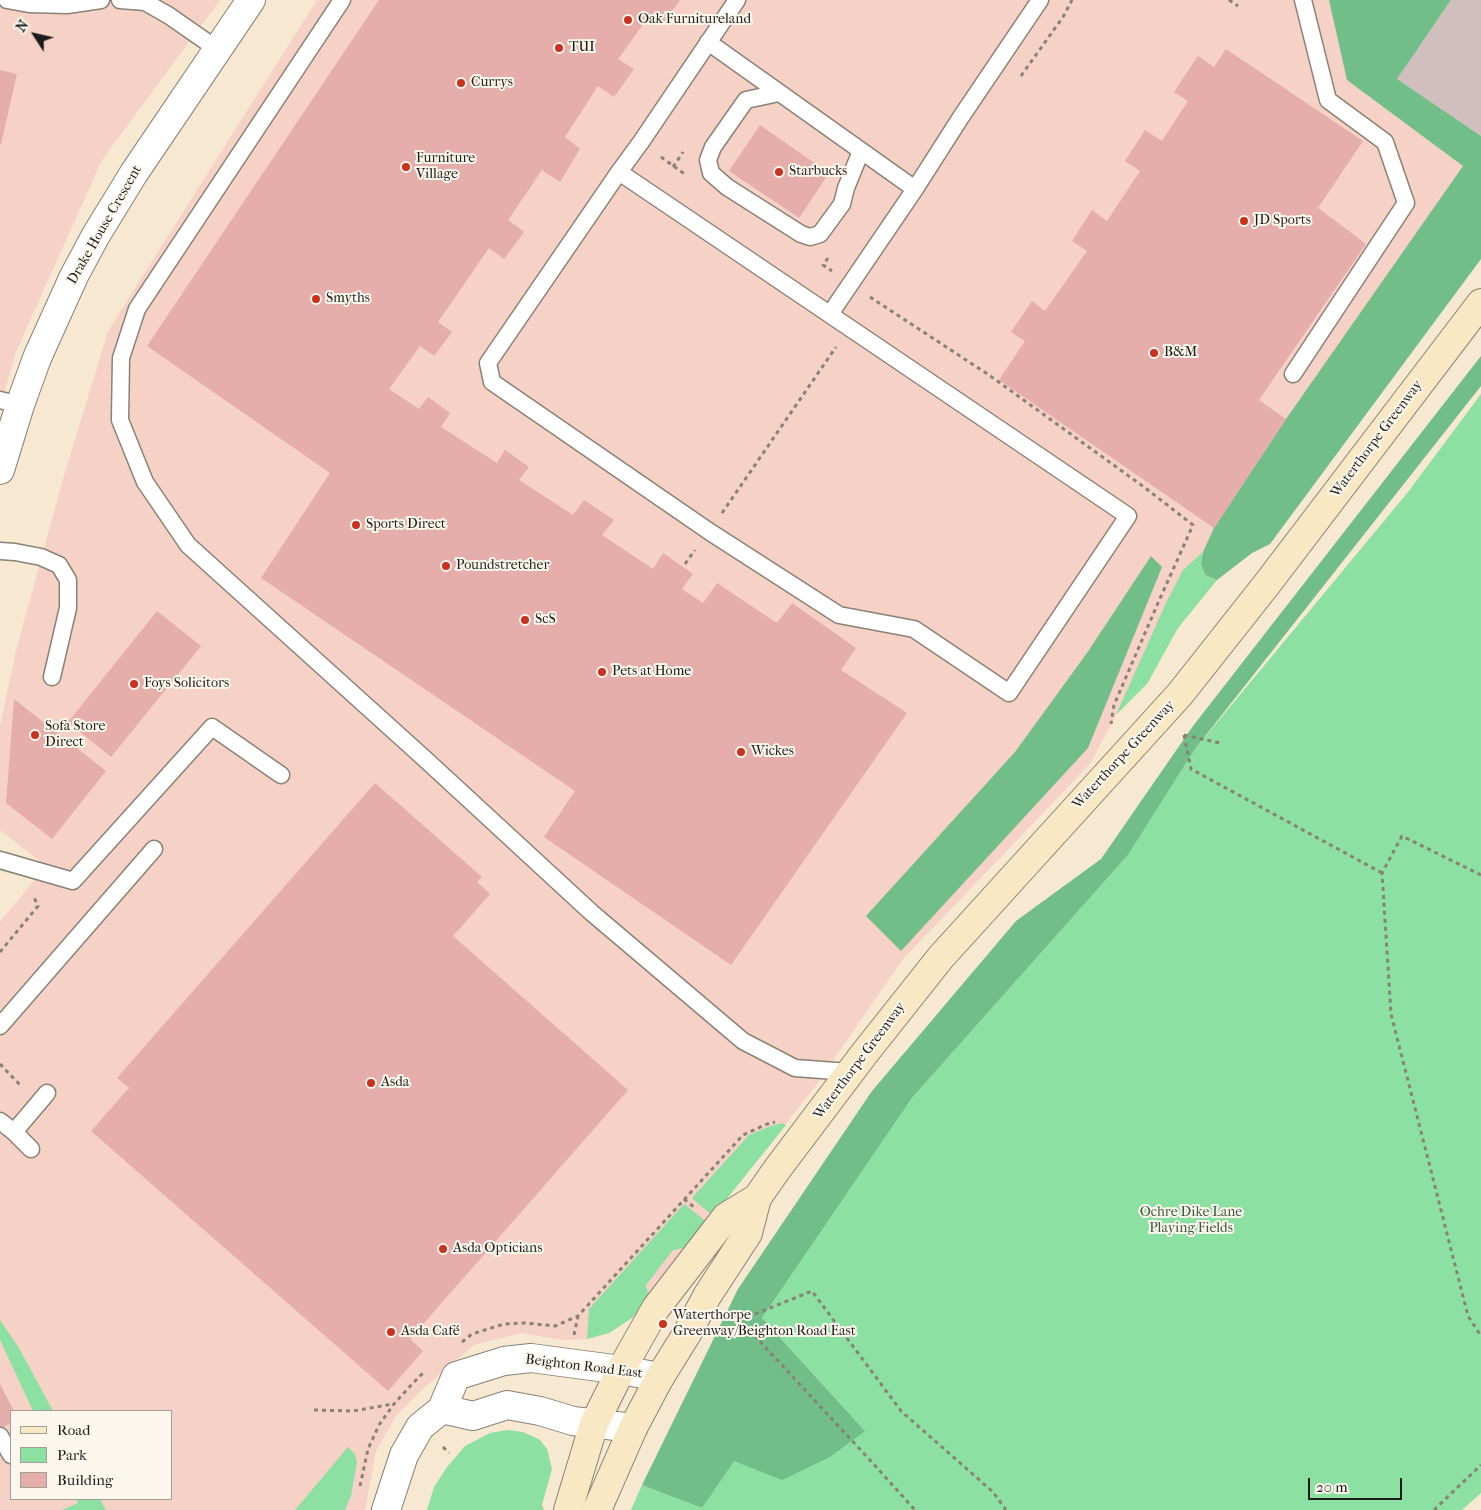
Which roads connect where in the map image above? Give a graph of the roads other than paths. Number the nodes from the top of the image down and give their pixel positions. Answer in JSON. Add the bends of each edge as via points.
{"nodes":[{"id":1,"x":7,"y":0,"type":"edge"},
{"id":2,"x":101,"y":0,"type":"edge"},
{"id":3,"x":120,"y":0,"type":"edge"},
{"id":4,"x":251,"y":0,"type":"edge"},
{"id":5,"x":342,"y":0,"type":"edge"},
{"id":6,"x":737,"y":0,"type":"edge"},
{"id":7,"x":1040,"y":0,"type":"edge"},
{"id":8,"x":1303,"y":0,"type":"edge"},
{"id":9,"x":57,"y":2,"type":"edge"},
{"id":10,"x":708,"y":42,"type":"junction"},
{"id":11,"x":217,"y":49,"type":"junction"},
{"id":12,"x":779,"y":93,"type":"junction"},
{"id":13,"x":861,"y":151,"type":"junction"},
{"id":14,"x":620,"y":172,"type":"junction"},
{"id":15,"x":915,"y":189,"type":"junction"},
{"id":16,"x":1481,"y":303,"type":"edge"},
{"id":17,"x":830,"y":314,"type":"junction"},
{"id":18,"x":1294,"y":374,"type":"dead end"},
{"id":19,"x":10,"y":402,"type":"edge"},
{"id":20,"x":0,"y":470,"type":"edge"},
{"id":21,"x":0,"y":552,"type":"edge"},
{"id":22,"x":52,"y":677,"type":"dead end"},
{"id":23,"x":281,"y":775,"type":"dead end"},
{"id":24,"x":154,"y":849,"type":"dead end"},
{"id":25,"x":0,"y":860,"type":"edge"},
{"id":26,"x":0,"y":1026,"type":"edge"},
{"id":27,"x":849,"y":1072,"type":"junction"},
{"id":28,"x":43,"y":1098,"type":"road end"},
{"id":29,"x":0,"y":1122,"type":"edge"},
{"id":30,"x":14,"y":1132,"type":"junction"},
{"id":31,"x":31,"y":1149,"type":"dead end"},
{"id":32,"x":758,"y":1198,"type":"junction"},
{"id":33,"x":621,"y":1370,"type":"junction"},
{"id":34,"x":660,"y":1377,"type":"junction"},
{"id":35,"x":442,"y":1409,"type":"junction"},
{"id":36,"x":594,"y":1424,"type":"junction"},
{"id":37,"x":633,"y":1428,"type":"junction"},
{"id":38,"x":0,"y":1436,"type":"edge"},
{"id":39,"x":10,"y":1454,"type":"edge"},
{"id":40,"x":10,"y":1457,"type":"edge"},
{"id":41,"x":0,"y":1467,"type":"edge"},
{"id":42,"x":386,"y":1510,"type":"edge"},
{"id":43,"x":568,"y":1510,"type":"edge"},
{"id":44,"x":597,"y":1510,"type":"edge"}],
"edges":[{"from":1,"to":9,"type":"lane","via":[[29,4]]},
{"from":2,"to":9,"type":"lane"},
{"from":3,"to":11,"type":"lane","via":[[145,2],[168,14]]},
{"from":4,"to":11,"type":"street","name":"Drake House Crescent"},
{"from":5,"to":27,"type":"lane","via":[[137,309],[121,358],[120,420],[145,482],[188,545],[592,913],[736,1035],[794,1068]]},
{"from":6,"to":10,"type":"lane"},
{"from":7,"to":15,"type":"lane"},
{"from":8,"to":18,"type":"lane","via":[[1328,100],[1385,142],[1406,203]]},
{"from":10,"to":12,"type":"lane"},
{"from":10,"to":14,"type":"lane"},
{"from":11,"to":19,"type":"street","name":"Drake House Crescent","via":[[96,235],[37,358]]},
{"from":12,"to":13,"type":"lane"},
{"from":12,"to":13,"type":"lane","via":[[746,100],[713,148],[708,160],[711,173],[727,187],[801,234],[820,234],[842,204]]},
{"from":13,"to":15,"type":"lane"},
{"from":14,"to":17,"type":"lane"},
{"from":14,"to":17,"type":"lane","via":[[488,363],[492,382],[710,532],[839,615],[914,629],[1009,693],[1128,516]]},
{"from":15,"to":17,"type":"lane"},
{"from":16,"to":27,"type":"street","name":"Waterthorpe Greenway","via":[[1180,694],[940,957]]},
{"from":19,"to":20,"type":"street","name":"Drake House Crescent"},
{"from":21,"to":22,"type":"lane","via":[[41,557],[59,565],[68,580],[68,608]]},
{"from":23,"to":25,"type":"lane","via":[[212,727],[74,880]]},
{"from":24,"to":26,"type":"lane"},
{"from":27,"to":32,"type":"street","name":"Waterthorpe Greenway"},
{"from":28,"to":30,"type":"lane"},
{"from":29,"to":30,"type":"lane"},
{"from":30,"to":31,"type":"lane"},
{"from":32,"to":33,"type":"street","name":"Waterthorpe Greenway","via":[[726,1216],[656,1308]]},
{"from":32,"to":34,"type":"street","name":"Waterthorpe Greenway","via":[[748,1233]]},
{"from":33,"to":34,"type":"street","name":"Beighton Road East"},
{"from":33,"to":35,"type":"street","name":"Beighton Road East","via":[[531,1358],[504,1361],[456,1376]]},
{"from":33,"to":36,"type":"street","name":"Waterthorpe Greenway"},
{"from":34,"to":37,"type":"street","name":"Waterthorpe Greenway"},
{"from":35,"to":36,"type":"street","via":[[473,1416],[507,1405]]},
{"from":35,"to":42,"type":"street","name":"Beighton Road East","via":[[420,1427],[409,1444]]},
{"from":36,"to":37,"type":"street"},
{"from":36,"to":43,"type":"street","name":"Waterthorpe Greenway"},
{"from":37,"to":44,"type":"street","name":"Waterthorpe Greenway"},
{"from":38,"to":39,"type":"lane"},
{"from":40,"to":41,"type":"lane"}]}
